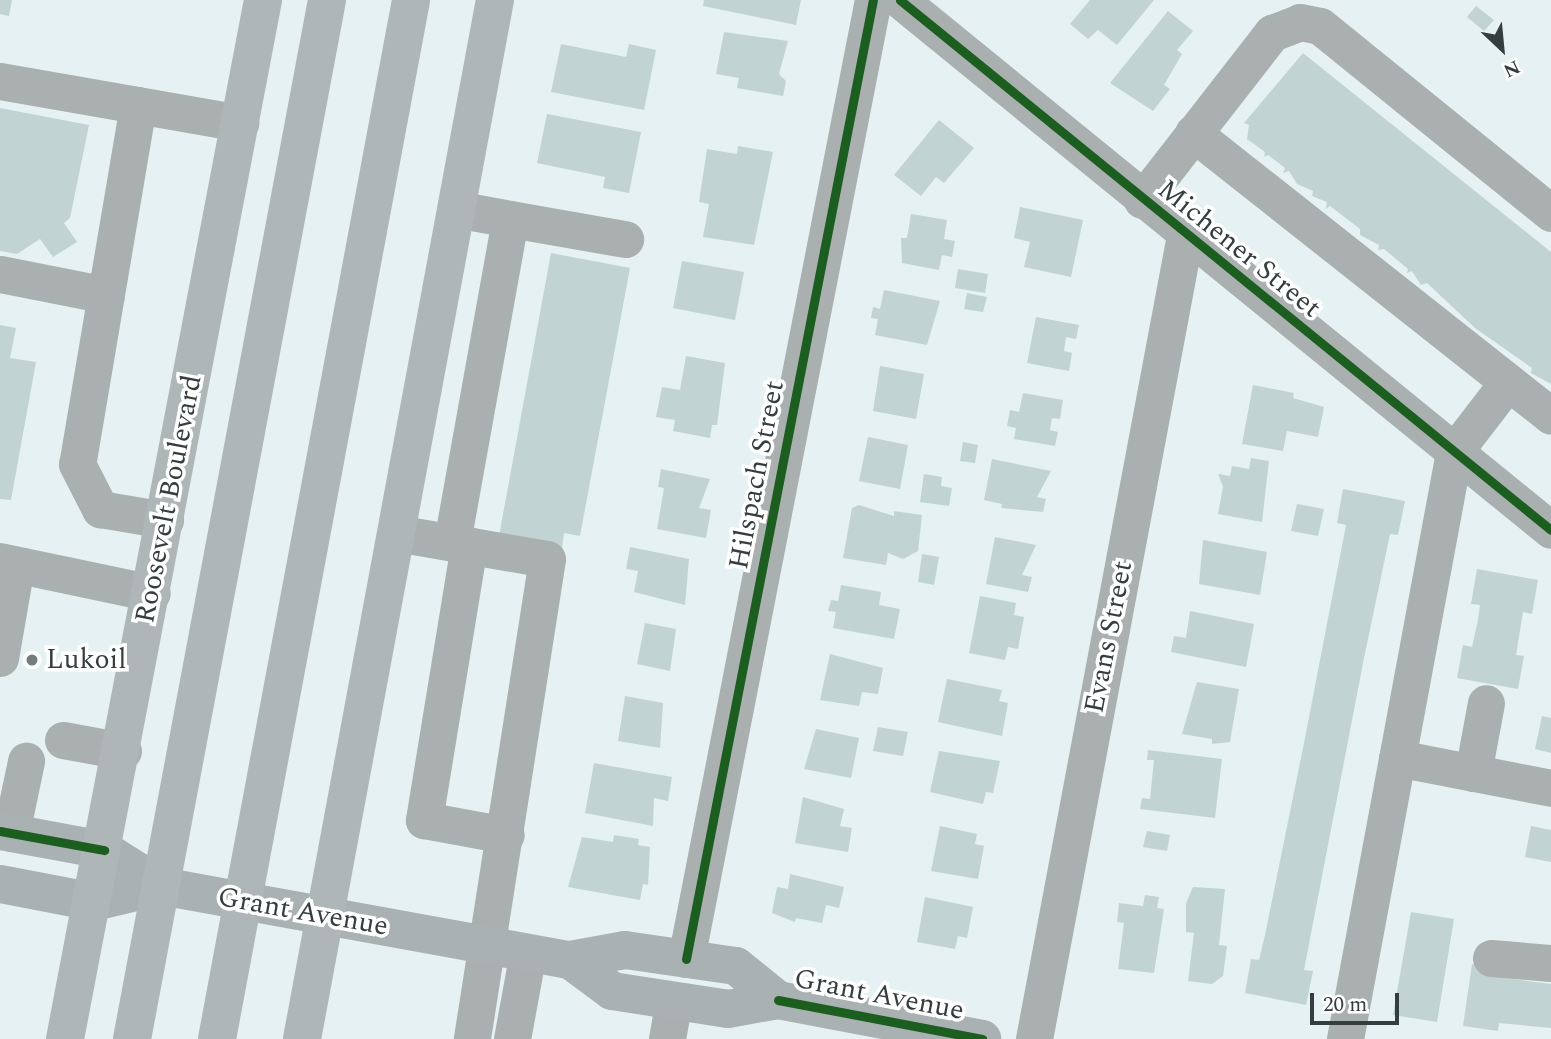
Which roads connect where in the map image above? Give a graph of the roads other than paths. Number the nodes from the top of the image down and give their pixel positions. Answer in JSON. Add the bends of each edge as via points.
{"nodes":[{"id":1,"x":262,"y":0,"type":"edge"},
{"id":2,"x":327,"y":0,"type":"edge"},
{"id":3,"x":411,"y":0,"type":"edge"},
{"id":4,"x":474,"y":0,"type":"edge"},
{"id":5,"x":495,"y":0,"type":"edge"},
{"id":6,"x":873,"y":0,"type":"edge"},
{"id":7,"x":900,"y":0,"type":"edge"},
{"id":8,"x":0,"y":81,"type":"edge"},
{"id":9,"x":478,"y":91,"type":"junction"},
{"id":10,"x":138,"y":105,"type":"junction"},
{"id":11,"x":240,"y":123,"type":"junction"},
{"id":12,"x":1193,"y":133,"type":"junction"},
{"id":13,"x":1142,"y":200,"type":"junction"},
{"id":14,"x":456,"y":209,"type":"junction"},
{"id":15,"x":1551,"y":213,"type":"edge"},
{"id":16,"x":510,"y":219,"type":"junction"},
{"id":17,"x":1185,"y":235,"type":"junction"},
{"id":18,"x":625,"y":239,"type":"dead end"},
{"id":19,"x":0,"y":274,"type":"edge"},
{"id":20,"x":106,"y":295,"type":"junction"},
{"id":21,"x":1508,"y":382,"type":"junction"},
{"id":22,"x":1551,"y":416,"type":"edge"},
{"id":23,"x":1454,"y":452,"type":"junction"},
{"id":24,"x":165,"y":520,"type":"junction"},
{"id":25,"x":1551,"y":530,"type":"edge"},
{"id":26,"x":396,"y":533,"type":"junction"},
{"id":27,"x":460,"y":544,"type":"junction"},
{"id":28,"x":8,"y":563,"type":"edge"},
{"id":29,"x":152,"y":593,"type":"junction"},
{"id":30,"x":0,"y":658,"type":"edge"},
{"id":31,"x":1486,"y":703,"type":"dead end"},
{"id":32,"x":63,"y":740,"type":"dead end"},
{"id":33,"x":122,"y":751,"type":"junction"},
{"id":34,"x":1397,"y":758,"type":"junction"},
{"id":35,"x":26,"y":761,"type":"dead end"},
{"id":36,"x":1473,"y":773,"type":"junction"},
{"id":37,"x":1551,"y":788,"type":"edge"},
{"id":38,"x":6,"y":832,"type":"edge"},
{"id":39,"x":506,"y":835,"type":"junction"},
{"id":40,"x":104,"y":850,"type":"junction"},
{"id":41,"x":0,"y":884,"type":"edge"},
{"id":42,"x":161,"y":886,"type":"junction"},
{"id":43,"x":243,"y":901,"type":"junction"},
{"id":44,"x":94,"y":902,"type":"junction"},
{"id":45,"x":325,"y":916,"type":"junction"},
{"id":46,"x":489,"y":946,"type":"junction"},
{"id":47,"x":528,"y":952,"type":"junction"},
{"id":48,"x":685,"y":958,"type":"junction"},
{"id":49,"x":1491,"y":958,"type":"dead end"},
{"id":50,"x":570,"y":960,"type":"junction"},
{"id":51,"x":1551,"y":963,"type":"edge"},
{"id":52,"x":778,"y":1000,"type":"junction"},
{"id":53,"x":674,"y":1001,"type":"junction"},
{"id":54,"x":65,"y":1039,"type":"edge"},
{"id":55,"x":132,"y":1039,"type":"edge"},
{"id":56,"x":217,"y":1039,"type":"edge"},
{"id":57,"x":302,"y":1039,"type":"edge"},
{"id":58,"x":472,"y":1039,"type":"edge"},
{"id":59,"x":512,"y":1039,"type":"edge"},
{"id":60,"x":667,"y":1039,"type":"edge"},
{"id":61,"x":982,"y":1039,"type":"edge"},
{"id":62,"x":1034,"y":1039,"type":"edge"},
{"id":63,"x":1345,"y":1039,"type":"edge"}],
"edges":[{"from":1,"to":11,"type":"highway","name":"Roosevelt Boulevard"},
{"from":2,"to":42,"type":"highway"},
{"from":3,"to":43,"type":"highway"},
{"from":4,"to":9,"type":"highway"},
{"from":5,"to":9,"type":"highway"},
{"from":6,"to":48,"type":"street","name":"Hilspach Street"},
{"from":7,"to":13,"type":"street","name":"Michener Street"},
{"from":8,"to":10,"type":"street"},
{"from":9,"to":14,"type":"highway"},
{"from":10,"to":11,"type":"street"},
{"from":10,"to":20,"type":"street"},
{"from":11,"to":24,"type":"highway","name":"Roosevelt Boulevard"},
{"from":12,"to":13,"type":"street"},
{"from":12,"to":15,"type":"street","via":[[1272,33],[1300,22],[1320,26]]},
{"from":12,"to":21,"type":"street"},
{"from":13,"to":17,"type":"street","name":"Michener Street"},
{"from":14,"to":16,"type":"street"},
{"from":14,"to":26,"type":"highway"},
{"from":16,"to":18,"type":"street"},
{"from":16,"to":27,"type":"street"},
{"from":17,"to":23,"type":"street","name":"Michener Street"},
{"from":17,"to":62,"type":"street","name":"Evans Street"},
{"from":19,"to":20,"type":"street"},
{"from":20,"to":24,"type":"street","via":[[77,464],[100,509]]},
{"from":21,"to":22,"type":"street"},
{"from":21,"to":23,"type":"street"},
{"from":23,"to":25,"type":"street","name":"Michener Street"},
{"from":23,"to":34,"type":"street"},
{"from":24,"to":29,"type":"highway","name":"Roosevelt Boulevard"},
{"from":26,"to":27,"type":"street"},
{"from":26,"to":45,"type":"highway"},
{"from":27,"to":39,"type":"street","via":[[424,820]]},
{"from":27,"to":39,"type":"street","via":[[547,559]]},
{"from":28,"to":29,"type":"street"},
{"from":28,"to":30,"type":"street"},
{"from":29,"to":33,"type":"highway","name":"Roosevelt Boulevard"},
{"from":31,"to":36,"type":"street"},
{"from":32,"to":33,"type":"street"},
{"from":33,"to":40,"type":"highway","name":"Roosevelt Boulevard"},
{"from":34,"to":36,"type":"street"},
{"from":34,"to":63,"type":"street"},
{"from":35,"to":38,"type":"street"},
{"from":36,"to":37,"type":"street"},
{"from":38,"to":40,"type":"main road","name":"Grant Avenue"},
{"from":39,"to":46,"type":"street"},
{"from":40,"to":42,"type":"main road","name":"Grant Avenue"},
{"from":40,"to":44,"type":"highway","name":"Roosevelt Boulevard"},
{"from":41,"to":44,"type":"main road","name":"Grant Avenue"},
{"from":42,"to":43,"type":"main road","name":"Grant Avenue"},
{"from":42,"to":44,"type":"main road","name":"Grant Avenue"},
{"from":42,"to":55,"type":"highway"},
{"from":43,"to":45,"type":"main road","name":"Grant Avenue"},
{"from":43,"to":56,"type":"highway"},
{"from":44,"to":54,"type":"highway","name":"Roosevelt Boulevard"},
{"from":45,"to":46,"type":"main road","name":"Grant Avenue"},
{"from":45,"to":57,"type":"highway"},
{"from":46,"to":47,"type":"main road","name":"Grant Avenue"},
{"from":46,"to":58,"type":"street"},
{"from":47,"to":50,"type":"main road","name":"Grant Avenue"},
{"from":47,"to":59,"type":"street"},
{"from":48,"to":50,"type":"main road","name":"Grant Avenue","via":[[625,950]]},
{"from":48,"to":52,"type":"main road","name":"Grant Avenue","via":[[736,966]]},
{"from":49,"to":51,"type":"street"},
{"from":50,"to":53,"type":"main road","name":"Grant Avenue","via":[[612,991]]},
{"from":52,"to":53,"type":"main road","name":"Grant Avenue","via":[[728,1009]]},
{"from":52,"to":61,"type":"main road","name":"Grant Avenue"},
{"from":53,"to":60,"type":"street"}]}
